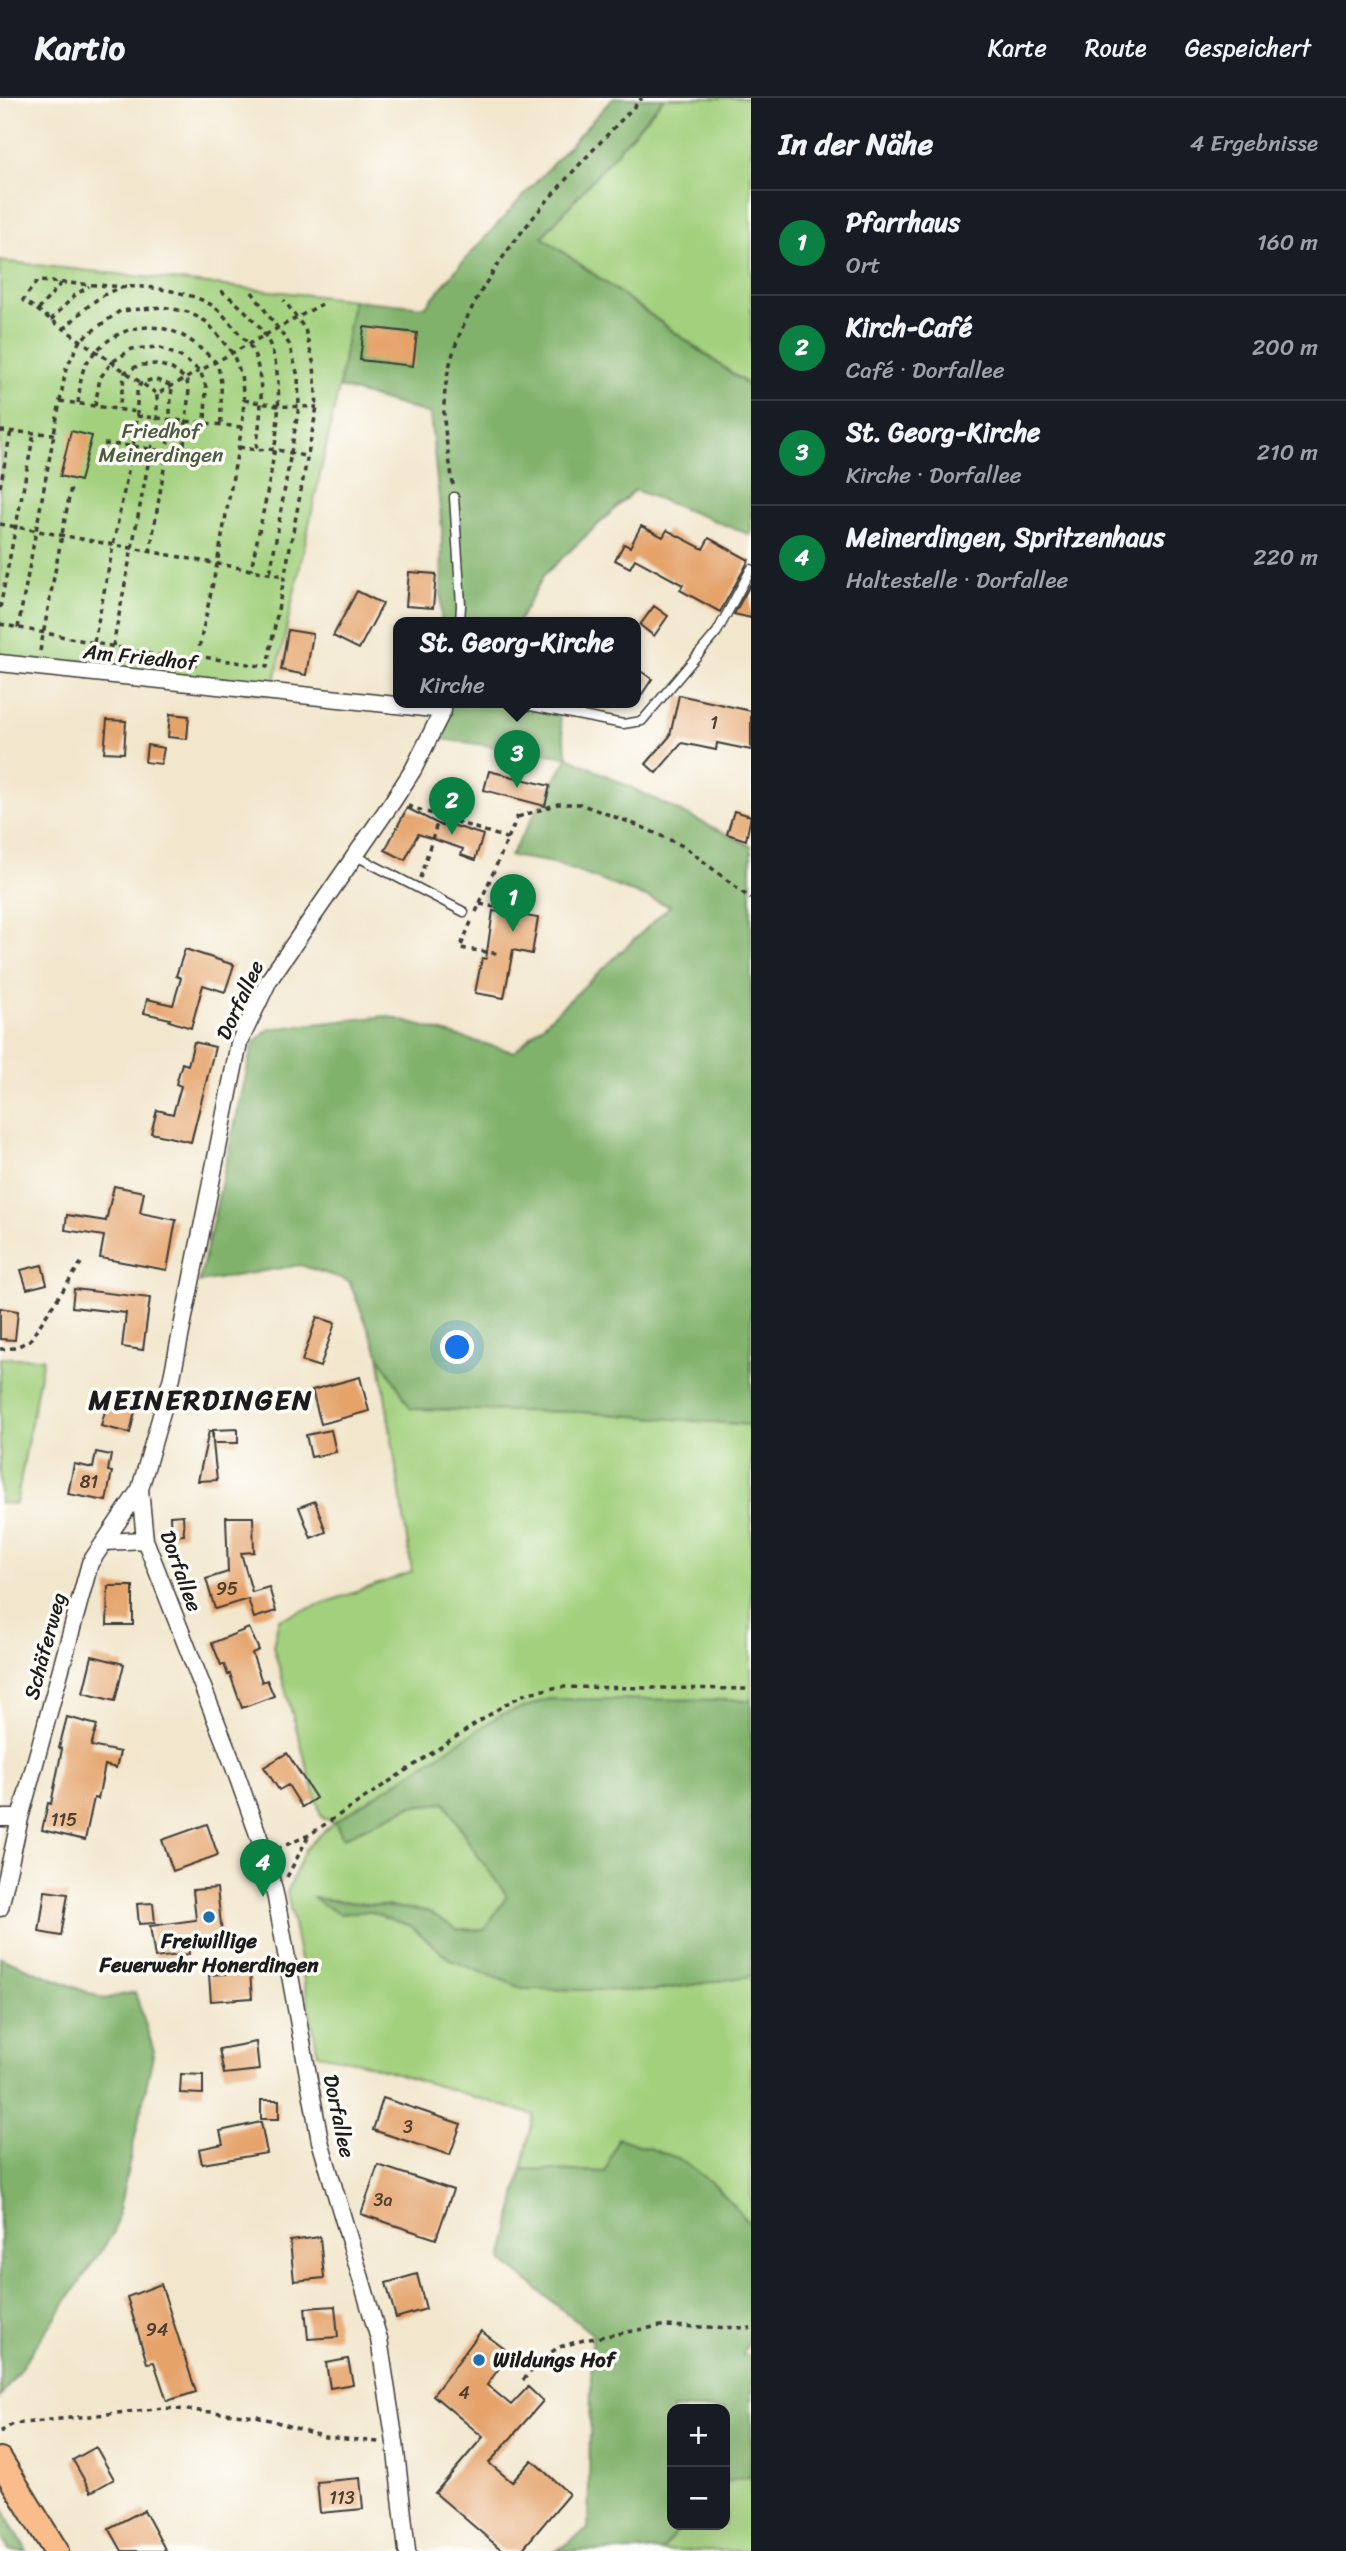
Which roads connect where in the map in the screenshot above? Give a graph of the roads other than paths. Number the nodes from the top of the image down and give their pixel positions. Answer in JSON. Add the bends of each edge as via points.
{"nodes":[{"id":1,"x":454,"y":497,"type":"road end"},
{"id":2,"x":751,"y":569,"type":"edge"},
{"id":3,"x":460,"y":617,"type":"edge"},
{"id":4,"x":0,"y":663,"type":"edge"},
{"id":5,"x":275,"y":692,"type":"joint"},
{"id":6,"x":393,"y":701,"type":"edge"},
{"id":7,"x":445,"y":708,"type":"edge"},
{"id":8,"x":541,"y":708,"type":"edge"},
{"id":9,"x":356,"y":856,"type":"junction"},
{"id":10,"x":464,"y":912,"type":"dead end"},
{"id":11,"x":140,"y":1489,"type":"junction"},
{"id":12,"x":145,"y":1540,"type":"junction"},
{"id":13,"x":105,"y":1542,"type":"junction"},
{"id":14,"x":0,"y":1818,"type":"edge"},
{"id":15,"x":20,"y":1818,"type":"junction"},
{"id":16,"x":0,"y":1908,"type":"edge"},
{"id":17,"x":0,"y":2460,"type":"edge"},
{"id":18,"x":56,"y":2551,"type":"edge"},
{"id":19,"x":407,"y":2551,"type":"edge"}],
"edges":[{"from":1,"to":3,"type":"lane"},
{"from":2,"to":8,"type":"lane","via":[[716,632],[642,722],[623,724]]},
{"from":4,"to":5,"type":"street","name":"Am Friedhof"},
{"from":5,"to":6,"type":"street","name":"Dorfallee"},
{"from":7,"to":9,"type":"street","name":"Dorfallee","via":[[413,770]]},
{"from":9,"to":10,"type":"lane"},
{"from":9,"to":11,"type":"street","name":"Dorfallee","via":[[269,980],[239,1043],[172,1377]]},
{"from":11,"to":12,"type":"street","name":"Dorfallee"},
{"from":11,"to":13,"type":"street","name":"Schäferweg"},
{"from":12,"to":13,"type":"street"},
{"from":12,"to":19,"type":"street","name":"Dorfallee","via":[[265,1854],[320,2141],[379,2339]]},
{"from":13,"to":15,"type":"street","name":"Schäferweg","via":[[90,1563]]},
{"from":14,"to":15,"type":"street"},
{"from":15,"to":16,"type":"street","name":"Schäferweg"},
{"from":17,"to":18,"type":"main road"}]}
